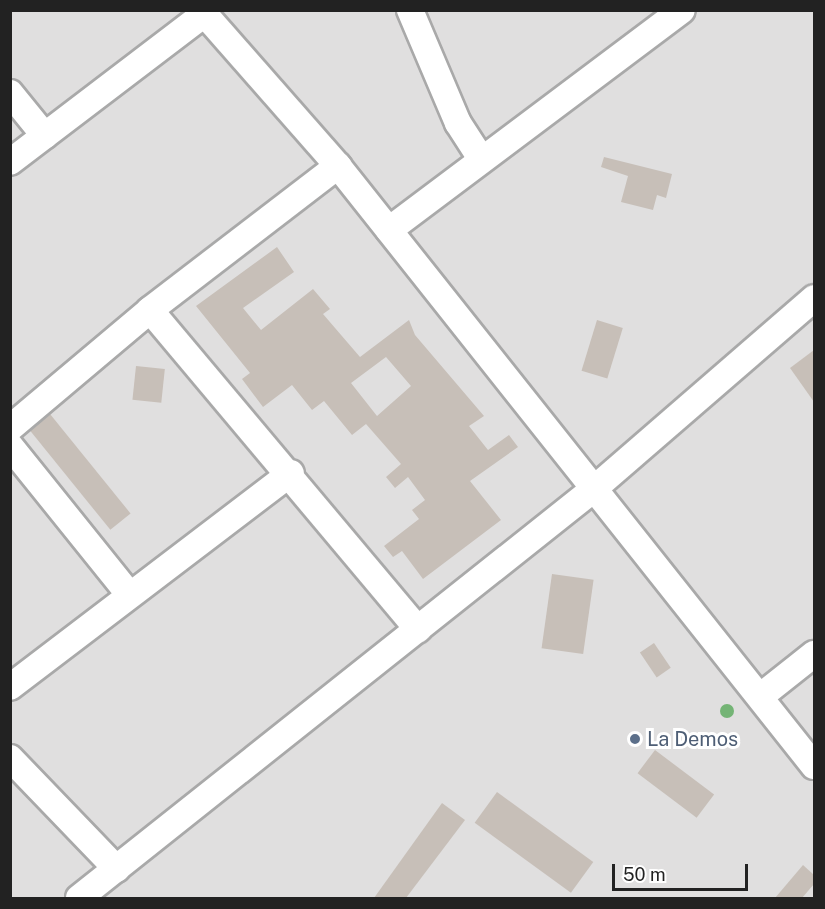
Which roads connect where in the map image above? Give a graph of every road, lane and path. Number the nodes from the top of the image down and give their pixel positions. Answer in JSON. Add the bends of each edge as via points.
{"nodes":[{"id":1,"x":410,"y":10,"type":"edge"},
{"id":2,"x":682,"y":10,"type":"edge"},
{"id":3,"x":202,"y":13,"type":"edge"},
{"id":4,"x":10,"y":93,"type":"edge"},
{"id":5,"x":45,"y":136,"type":"junction"},
{"id":6,"x":480,"y":157,"type":"junction"},
{"id":7,"x":10,"y":162,"type":"edge"},
{"id":8,"x":338,"y":166,"type":"junction"},
{"id":9,"x":389,"y":230,"type":"junction"},
{"id":10,"x":814,"y":298,"type":"edge"},
{"id":11,"x":150,"y":310,"type":"junction"},
{"id":12,"x":10,"y":428,"type":"edge"},
{"id":13,"x":10,"y":446,"type":"edge"},
{"id":14,"x":291,"y":473,"type":"junction"},
{"id":15,"x":595,"y":488,"type":"junction"},
{"id":16,"x":128,"y":593,"type":"junction"},
{"id":17,"x":418,"y":629,"type":"junction"},
{"id":18,"x":814,"y":654,"type":"edge"},
{"id":19,"x":10,"y":687,"type":"edge"},
{"id":20,"x":761,"y":696,"type":"junction"},
{"id":21,"x":10,"y":758,"type":"edge"},
{"id":22,"x":814,"y":766,"type":"edge"},
{"id":23,"x":117,"y":869,"type":"junction"},
{"id":24,"x":79,"y":898,"type":"edge"}],
"edges":[{"from":1,"to":6,"type":"street","via":[[458,123]]},
{"from":2,"to":6,"type":"street"},
{"from":3,"to":5,"type":"street"},
{"from":3,"to":8,"type":"street"},
{"from":4,"to":5,"type":"street"},
{"from":5,"to":7,"type":"street"},
{"from":6,"to":9,"type":"street"},
{"from":8,"to":9,"type":"street"},
{"from":8,"to":11,"type":"street"},
{"from":9,"to":15,"type":"street"},
{"from":10,"to":15,"type":"street"},
{"from":11,"to":12,"type":"street"},
{"from":11,"to":14,"type":"street"},
{"from":13,"to":16,"type":"street"},
{"from":14,"to":16,"type":"street"},
{"from":14,"to":17,"type":"street"},
{"from":15,"to":17,"type":"street"},
{"from":15,"to":20,"type":"street"},
{"from":16,"to":19,"type":"street"},
{"from":17,"to":23,"type":"street"},
{"from":18,"to":20,"type":"street"},
{"from":20,"to":22,"type":"street"},
{"from":21,"to":23,"type":"street"},
{"from":23,"to":24,"type":"street"}]}
